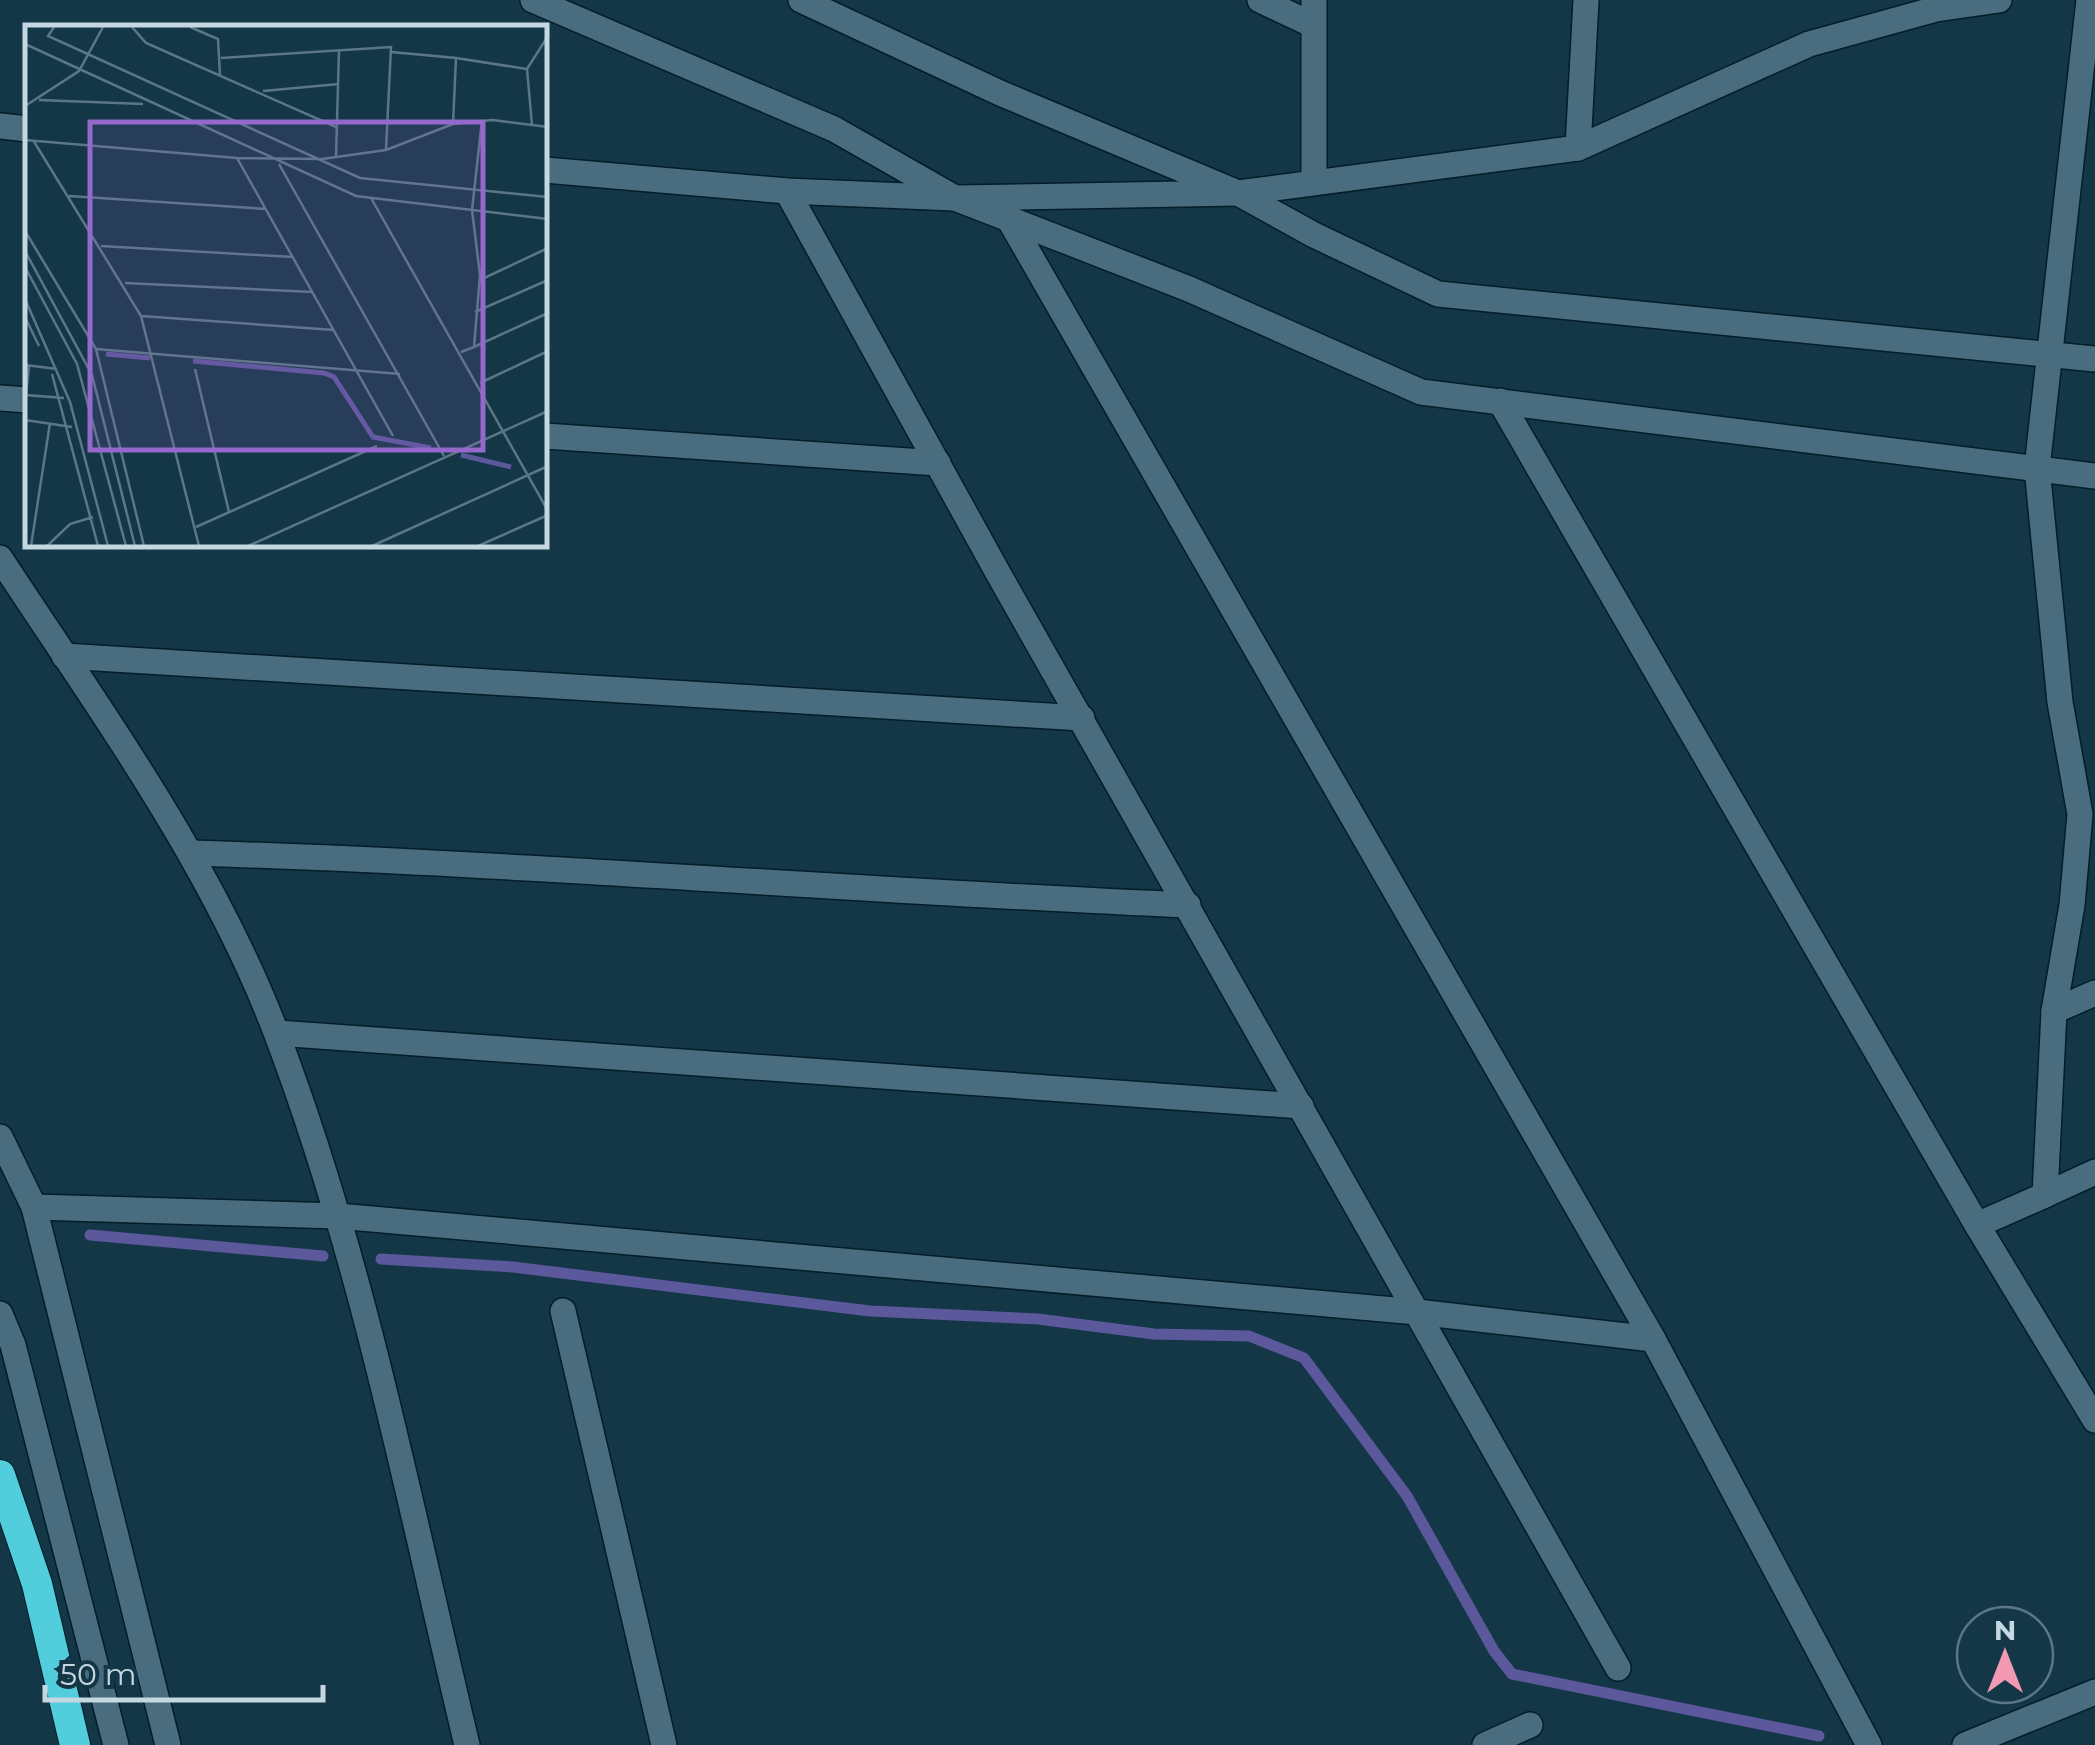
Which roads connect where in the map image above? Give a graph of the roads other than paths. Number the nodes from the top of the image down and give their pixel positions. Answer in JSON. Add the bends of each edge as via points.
{"nodes":[{"id":1,"x":534,"y":0,"type":"edge"},
{"id":2,"x":802,"y":0,"type":"edge"},
{"id":3,"x":1260,"y":0,"type":"edge"},
{"id":4,"x":1586,"y":0,"type":"edge"},
{"id":5,"x":1999,"y":0,"type":"edge"},
{"id":6,"x":2089,"y":0,"type":"edge"},
{"id":7,"x":1936,"y":4,"type":"edge"},
{"id":8,"x":1314,"y":12,"type":"edge"},
{"id":9,"x":0,"y":126,"type":"edge"},
{"id":10,"x":25,"y":129,"type":"edge"},
{"id":11,"x":1578,"y":148,"type":"junction"},
{"id":12,"x":548,"y":170,"type":"edge"},
{"id":13,"x":1314,"y":182,"type":"junction"},
{"id":14,"x":788,"y":192,"type":"junction"},
{"id":15,"x":1238,"y":193,"type":"junction"},
{"id":16,"x":954,"y":198,"type":"junction"},
{"id":17,"x":1009,"y":219,"type":"junction"},
{"id":18,"x":2049,"y":355,"type":"junction"},
{"id":19,"x":2095,"y":360,"type":"edge"},
{"id":20,"x":0,"y":398,"type":"edge"},
{"id":21,"x":25,"y":400,"type":"edge"},
{"id":22,"x":1500,"y":402,"type":"junction"},
{"id":23,"x":548,"y":436,"type":"edge"},
{"id":24,"x":938,"y":463,"type":"junction"},
{"id":25,"x":2037,"y":468,"type":"junction"},
{"id":26,"x":2095,"y":476,"type":"edge"},
{"id":27,"x":0,"y":558,"type":"edge"},
{"id":28,"x":64,"y":656,"type":"junction"},
{"id":29,"x":1082,"y":718,"type":"junction"},
{"id":30,"x":2086,"y":833,"type":"edge"},
{"id":31,"x":191,"y":853,"type":"junction"},
{"id":32,"x":1188,"y":905,"type":"junction"},
{"id":33,"x":2095,"y":993,"type":"edge"},
{"id":34,"x":2054,"y":1011,"type":"junction"},
{"id":35,"x":277,"y":1033,"type":"junction"},
{"id":36,"x":1301,"y":1106,"type":"junction"},
{"id":37,"x":0,"y":1136,"type":"edge"},
{"id":38,"x":2095,"y":1172,"type":"edge"},
{"id":39,"x":2045,"y":1196,"type":"junction"},
{"id":40,"x":34,"y":1206,"type":"junction"},
{"id":41,"x":338,"y":1216,"type":"junction"},
{"id":42,"x":1977,"y":1225,"type":"junction"},
{"id":43,"x":563,"y":1311,"type":"dead end"},
{"id":44,"x":1417,"y":1312,"type":"junction"},
{"id":45,"x":0,"y":1314,"type":"edge"},
{"id":46,"x":1653,"y":1340,"type":"junction"},
{"id":47,"x":2087,"y":1384,"type":"edge"},
{"id":48,"x":2095,"y":1420,"type":"edge"},
{"id":49,"x":0,"y":1475,"type":"edge"},
{"id":50,"x":1618,"y":1668,"type":"dead end"},
{"id":51,"x":2095,"y":1692,"type":"edge"},
{"id":52,"x":1530,"y":1725,"type":"dead end"},
{"id":53,"x":75,"y":1745,"type":"edge"},
{"id":54,"x":116,"y":1745,"type":"edge"},
{"id":55,"x":168,"y":1745,"type":"edge"},
{"id":56,"x":467,"y":1745,"type":"edge"},
{"id":57,"x":664,"y":1745,"type":"edge"},
{"id":58,"x":1485,"y":1745,"type":"edge"},
{"id":59,"x":1870,"y":1745,"type":"edge"},
{"id":60,"x":1965,"y":1745,"type":"edge"}],
"edges":[{"from":1,"to":16,"type":"street","via":[[834,129]]},
{"from":2,"to":15,"type":"street"},
{"from":3,"to":8,"type":"street"},
{"from":4,"to":11,"type":"street"},
{"from":5,"to":7,"type":"street"},
{"from":6,"to":18,"type":"street"},
{"from":7,"to":11,"type":"street","via":[[1809,44]]},
{"from":8,"to":13,"type":"street"},
{"from":9,"to":10,"type":"street"},
{"from":11,"to":13,"type":"street"},
{"from":12,"to":14,"type":"street"},
{"from":13,"to":15,"type":"street"},
{"from":14,"to":16,"type":"street"},
{"from":14,"to":24,"type":"street"},
{"from":15,"to":16,"type":"street"},
{"from":15,"to":18,"type":"street","via":[[1438,294]]},
{"from":16,"to":17,"type":"street"},
{"from":17,"to":22,"type":"street","via":[[1189,289],[1420,392]]},
{"from":17,"to":46,"type":"street"},
{"from":18,"to":19,"type":"street"},
{"from":18,"to":25,"type":"street"},
{"from":20,"to":21,"type":"street"},
{"from":22,"to":25,"type":"street"},
{"from":22,"to":42,"type":"street"},
{"from":23,"to":24,"type":"street"},
{"from":24,"to":29,"type":"street"},
{"from":25,"to":26,"type":"street"},
{"from":25,"to":30,"type":"street","via":[[2056,667]]},
{"from":27,"to":28,"type":"street"},
{"from":28,"to":29,"type":"street"},
{"from":28,"to":31,"type":"street"},
{"from":29,"to":32,"type":"street"},
{"from":30,"to":34,"type":"street"},
{"from":31,"to":32,"type":"street","via":[[454,861],[866,891]]},
{"from":31,"to":35,"type":"street"},
{"from":32,"to":36,"type":"street"},
{"from":33,"to":34,"type":"street"},
{"from":34,"to":39,"type":"street"},
{"from":35,"to":36,"type":"street"},
{"from":35,"to":41,"type":"street"},
{"from":36,"to":44,"type":"street"},
{"from":37,"to":40,"type":"street"},
{"from":38,"to":39,"type":"street"},
{"from":39,"to":42,"type":"street"},
{"from":40,"to":41,"type":"street"},
{"from":40,"to":55,"type":"street"},
{"from":41,"to":44,"type":"street"},
{"from":41,"to":56,"type":"street"},
{"from":42,"to":47,"type":"street"},
{"from":43,"to":57,"type":"street"},
{"from":44,"to":46,"type":"street"},
{"from":44,"to":50,"type":"street"},
{"from":45,"to":54,"type":"street"},
{"from":46,"to":59,"type":"street"},
{"from":47,"to":48,"type":"street"},
{"from":49,"to":53,"type":"highway","via":[[37,1584]]},
{"from":51,"to":60,"type":"street"},
{"from":52,"to":58,"type":"street"}]}
